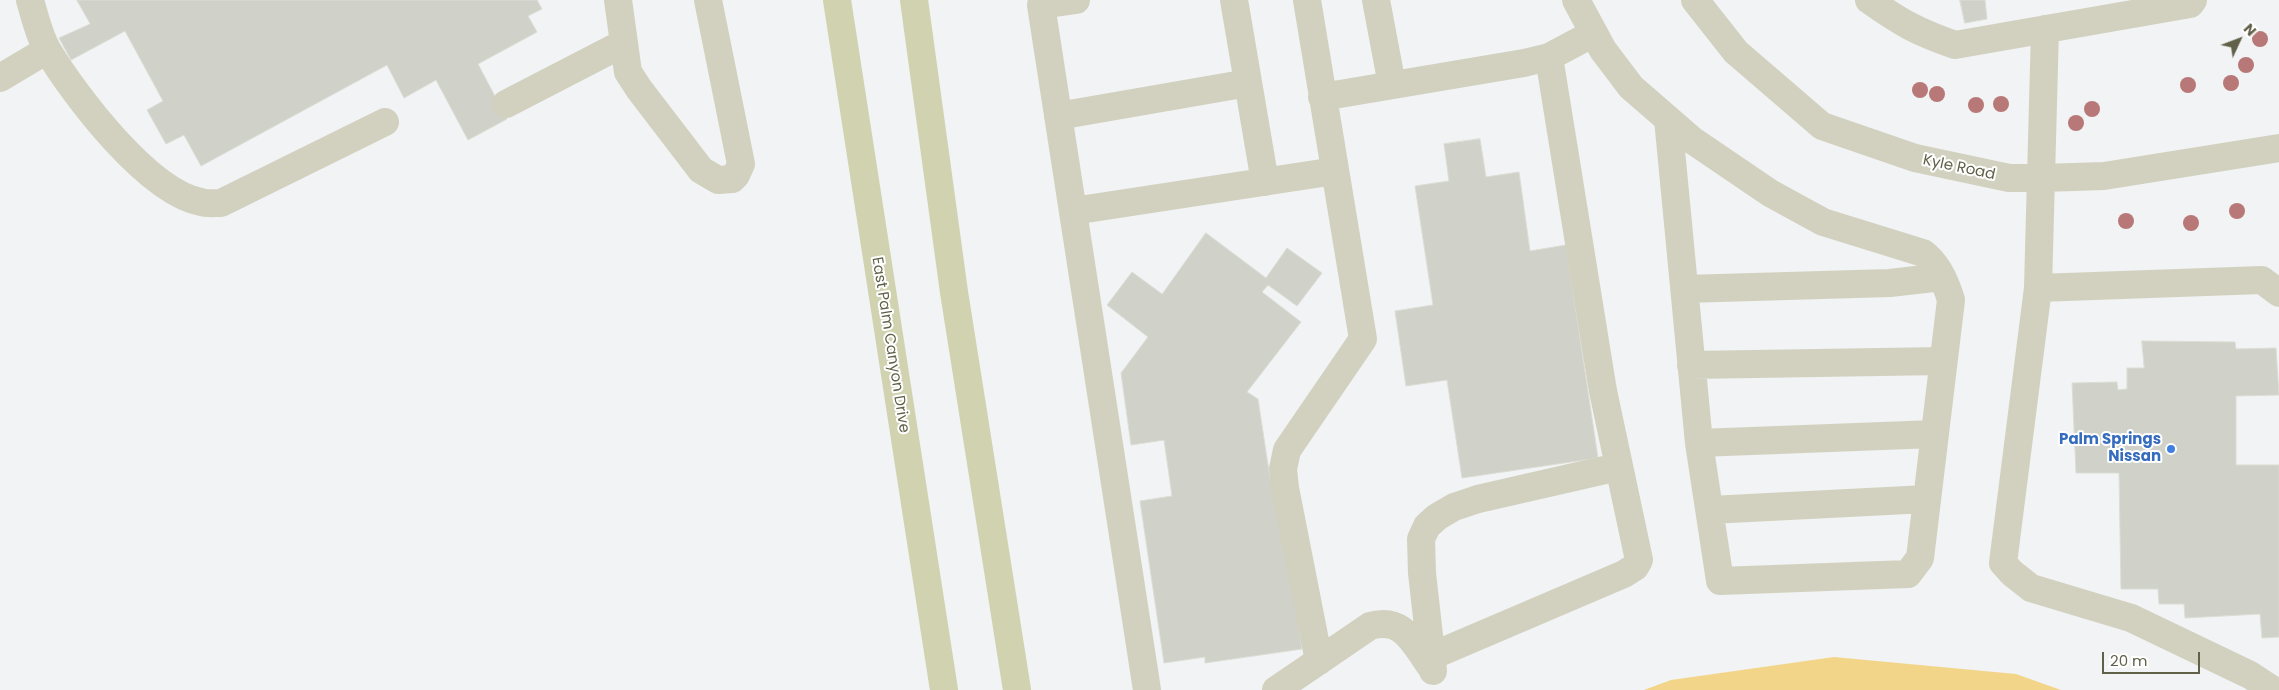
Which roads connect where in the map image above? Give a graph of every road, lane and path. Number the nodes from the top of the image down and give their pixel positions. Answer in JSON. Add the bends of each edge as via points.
{"nodes":[{"id":1,"x":30,"y":0,"type":"edge"},
{"id":2,"x":618,"y":0,"type":"edge"},
{"id":3,"x":708,"y":0,"type":"edge"},
{"id":4,"x":838,"y":0,"type":"edge"},
{"id":5,"x":914,"y":0,"type":"edge"},
{"id":6,"x":1076,"y":0,"type":"edge"},
{"id":7,"x":1234,"y":0,"type":"edge"},
{"id":8,"x":1307,"y":0,"type":"edge"},
{"id":9,"x":1376,"y":0,"type":"edge"},
{"id":10,"x":1576,"y":0,"type":"edge"},
{"id":11,"x":1695,"y":0,"type":"edge"},
{"id":12,"x":1869,"y":0,"type":"edge"},
{"id":13,"x":2192,"y":0,"type":"edge"},
{"id":14,"x":2045,"y":29,"type":"junction"},
{"id":15,"x":1594,"y":33,"type":"junction"},
{"id":16,"x":624,"y":43,"type":"junction"},
{"id":17,"x":47,"y":50,"type":"junction"},
{"id":18,"x":1549,"y":57,"type":"junction"},
{"id":19,"x":0,"y":78,"type":"edge"},
{"id":20,"x":1248,"y":83,"type":"junction"},
{"id":21,"x":1392,"y":85,"type":"junction"},
{"id":22,"x":1322,"y":97,"type":"junction"},
{"id":23,"x":506,"y":104,"type":"dead end"},
{"id":24,"x":1058,"y":116,"type":"junction"},
{"id":25,"x":1668,"y":120,"type":"junction"},
{"id":26,"x":386,"y":122,"type":"dead end"},
{"id":27,"x":2279,"y":148,"type":"edge"},
{"id":28,"x":1335,"y":171,"type":"junction"},
{"id":29,"x":2042,"y":178,"type":"junction"},
{"id":30,"x":1265,"y":182,"type":"junction"},
{"id":31,"x":1073,"y":211,"type":"junction"},
{"id":32,"x":1942,"y":278,"type":"junction"},
{"id":33,"x":2038,"y":288,"type":"junction"},
{"id":34,"x":1686,"y":289,"type":"junction"},
{"id":35,"x":2279,"y":293,"type":"edge"},
{"id":36,"x":1944,"y":361,"type":"junction"},
{"id":37,"x":1691,"y":365,"type":"junction"},
{"id":38,"x":1935,"y":434,"type":"junction"},
{"id":39,"x":1699,"y":443,"type":"junction"},
{"id":40,"x":1618,"y":466,"type":"junction"},
{"id":41,"x":1927,"y":499,"type":"junction"},
{"id":42,"x":1710,"y":510,"type":"junction"},
{"id":43,"x":1432,"y":656,"type":"junction"},
{"id":44,"x":1319,"y":661,"type":"junction"},
{"id":45,"x":944,"y":690,"type":"edge"},
{"id":46,"x":1017,"y":690,"type":"edge"},
{"id":47,"x":1146,"y":690,"type":"edge"},
{"id":48,"x":1276,"y":690,"type":"edge"},
{"id":49,"x":2273,"y":690,"type":"edge"}],
"edges":[{"from":1,"to":17,"type":"street"},
{"from":2,"to":16,"type":"street"},
{"from":3,"to":16,"type":"street","via":[[741,164],[732,180],[718,180],[702,170],[628,72]]},
{"from":4,"to":45,"type":"main road","name":"East Palm Canyon Drive"},
{"from":5,"to":46,"type":"main road","via":[[954,292]]},
{"from":6,"to":24,"type":"street","via":[[1041,5]]},
{"from":7,"to":20,"type":"street"},
{"from":8,"to":22,"type":"street"},
{"from":9,"to":21,"type":"street"},
{"from":10,"to":15,"type":"street"},
{"from":11,"to":29,"type":"street","name":"Kyle Road","via":[[1736,52],[1822,126],[1915,158],[2008,178]]},
{"from":12,"to":14,"type":"street","via":[[1900,23],[1955,45]]},
{"from":13,"to":14,"type":"street","via":[[2190,4]]},
{"from":14,"to":29,"type":"street"},
{"from":15,"to":18,"type":"street"},
{"from":15,"to":25,"type":"street","via":[[1631,87]]},
{"from":16,"to":23,"type":"street"},
{"from":17,"to":19,"type":"street"},
{"from":17,"to":26,"type":"street","via":[[114,138],[168,186],[201,202],[221,203]]},
{"from":18,"to":21,"type":"street"},
{"from":18,"to":40,"type":"street","via":[[1601,381]]},
{"from":20,"to":24,"type":"street"},
{"from":20,"to":30,"type":"street"},
{"from":21,"to":22,"type":"street"},
{"from":22,"to":28,"type":"street"},
{"from":24,"to":31,"type":"street"},
{"from":25,"to":32,"type":"street","via":[[1770,194],[1823,222],[1923,253]]},
{"from":25,"to":34,"type":"street"},
{"from":27,"to":29,"type":"street","name":"Kyle Road","via":[[2104,176]]},
{"from":28,"to":30,"type":"street"},
{"from":28,"to":44,"type":"street","via":[[1363,339],[1287,450],[1283,469]]},
{"from":29,"to":33,"type":"street"},
{"from":30,"to":31,"type":"street"},
{"from":31,"to":47,"type":"street"},
{"from":32,"to":34,"type":"street","via":[[1890,283]]},
{"from":32,"to":36,"type":"street","via":[[1951,300]]},
{"from":33,"to":35,"type":"street","via":[[2262,280]]},
{"from":33,"to":49,"type":"street","via":[[2003,563],[2031,588],[2131,618]]},
{"from":34,"to":37,"type":"street"},
{"from":36,"to":37,"type":"street"},
{"from":36,"to":38,"type":"street"},
{"from":37,"to":39,"type":"street"},
{"from":38,"to":39,"type":"street"},
{"from":38,"to":41,"type":"street"},
{"from":39,"to":42,"type":"street"},
{"from":40,"to":43,"type":"street","via":[[1639,560],[1635,567]]},
{"from":40,"to":43,"type":"street","via":[[1478,499],[1454,507],[1427,526],[1421,539],[1422,573]]},
{"from":41,"to":42,"type":"street"},
{"from":41,"to":42,"type":"street","via":[[1920,558],[1908,574],[1720,581]]},
{"from":43,"to":44,"type":"street","via":[[1433,671],[1408,634],[1383,622],[1370,626]]},
{"from":44,"to":48,"type":"street"}]}
